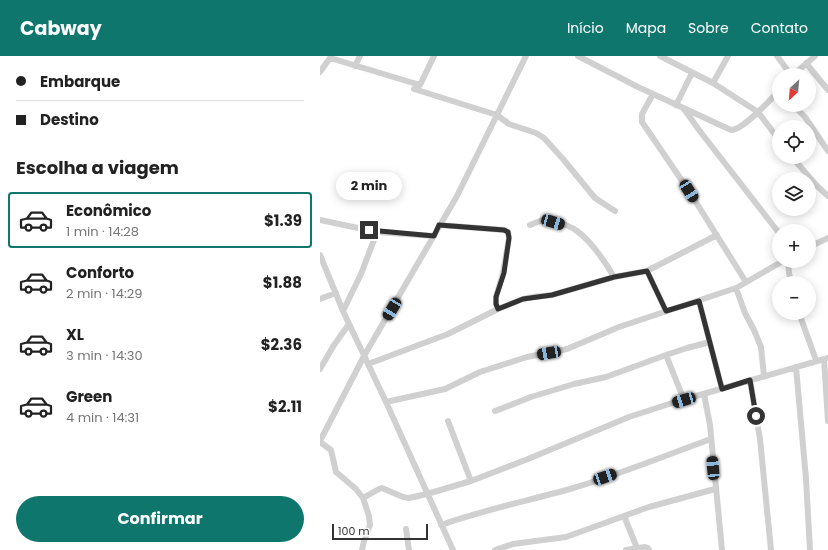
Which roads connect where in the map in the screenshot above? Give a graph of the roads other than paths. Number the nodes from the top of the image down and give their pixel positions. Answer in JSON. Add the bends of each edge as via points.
{"nodes":[{"id":1,"x":360,"y":56,"type":"edge"},
{"id":2,"x":434,"y":56,"type":"edge"},
{"id":3,"x":526,"y":56,"type":"edge"},
{"id":4,"x":578,"y":56,"type":"edge"},
{"id":5,"x":660,"y":56,"type":"edge"},
{"id":6,"x":728,"y":56,"type":"edge"},
{"id":7,"x":777,"y":56,"type":"edge"},
{"id":8,"x":810,"y":59,"type":"edge"},
{"id":9,"x":355,"y":66,"type":"junction"},
{"id":10,"x":786,"y":68,"type":"edge"},
{"id":11,"x":800,"y":68,"type":"edge"},
{"id":12,"x":321,"y":70,"type":"edge"},
{"id":13,"x":692,"y":73,"type":"junction"},
{"id":14,"x":713,"y":84,"type":"junction"},
{"id":15,"x":414,"y":89,"type":"dead end"},
{"id":16,"x":828,"y":90,"type":"edge"},
{"id":17,"x":653,"y":94,"type":"junction"},
{"id":18,"x":772,"y":98,"type":"edge"},
{"id":19,"x":676,"y":105,"type":"junction"},
{"id":20,"x":684,"y":109,"type":"junction"},
{"id":21,"x":758,"y":112,"type":"junction"},
{"id":22,"x":800,"y":112,"type":"edge"},
{"id":23,"x":497,"y":115,"type":"junction"},
{"id":24,"x":772,"y":131,"type":"edge"},
{"id":25,"x":828,"y":151,"type":"edge"},
{"id":26,"x":798,"y":164,"type":"edge"},
{"id":27,"x":828,"y":196,"type":"edge"},
{"id":28,"x":615,"y":211,"type":"dead end"},
{"id":29,"x":320,"y":220,"type":"edge"},
{"id":30,"x":772,"y":224,"type":"edge"},
{"id":31,"x":439,"y":225,"type":"junction"},
{"id":32,"x":530,"y":225,"type":"dead end"},
{"id":33,"x":377,"y":232,"type":"junction"},
{"id":34,"x":716,"y":235,"type":"junction"},
{"id":35,"x":434,"y":236,"type":"junction"},
{"id":36,"x":827,"y":240,"type":"edge"},
{"id":37,"x":816,"y":244,"type":"edge"},
{"id":38,"x":320,"y":255,"type":"edge"},
{"id":39,"x":772,"y":267,"type":"edge"},
{"id":40,"x":647,"y":271,"type":"junction"},
{"id":41,"x":614,"y":277,"type":"junction"},
{"id":42,"x":746,"y":282,"type":"junction"},
{"id":43,"x":736,"y":288,"type":"junction"},
{"id":44,"x":336,"y":293,"type":"junction"},
{"id":45,"x":320,"y":300,"type":"edge"},
{"id":46,"x":699,"y":301,"type":"junction"},
{"id":47,"x":498,"y":309,"type":"junction"},
{"id":48,"x":342,"y":311,"type":"junction"},
{"id":49,"x":666,"y":311,"type":"junction"},
{"id":50,"x":802,"y":320,"type":"edge"},
{"id":51,"x":349,"y":324,"type":"junction"},
{"id":52,"x":710,"y":342,"type":"junction"},
{"id":53,"x":666,"y":355,"type":"junction"},
{"id":54,"x":364,"y":356,"type":"junction"},
{"id":55,"x":826,"y":358,"type":"edge"},
{"id":56,"x":816,"y":360,"type":"junction"},
{"id":57,"x":368,"y":364,"type":"junction"},
{"id":58,"x":796,"y":367,"type":"junction"},
{"id":59,"x":320,"y":369,"type":"edge"},
{"id":60,"x":764,"y":376,"type":"junction"},
{"id":61,"x":750,"y":380,"type":"junction"},
{"id":62,"x":722,"y":389,"type":"junction"},
{"id":63,"x":704,"y":394,"type":"junction"},
{"id":64,"x":684,"y":400,"type":"junction"},
{"id":65,"x":386,"y":402,"type":"junction"},
{"id":66,"x":495,"y":411,"type":"dead end"},
{"id":67,"x":448,"y":421,"type":"dead end"},
{"id":68,"x":828,"y":421,"type":"edge"},
{"id":69,"x":711,"y":439,"type":"junction"},
{"id":70,"x":320,"y":442,"type":"edge"},
{"id":71,"x":471,"y":480,"type":"junction"},
{"id":72,"x":715,"y":489,"type":"junction"},
{"id":73,"x":427,"y":494,"type":"junction"},
{"id":74,"x":363,"y":498,"type":"junction"},
{"id":75,"x":624,"y":516,"type":"junction"},
{"id":76,"x":441,"y":525,"type":"junction"},
{"id":77,"x":406,"y":529,"type":"dead end"},
{"id":78,"x":514,"y":547,"type":"edge"},
{"id":79,"x":636,"y":548,"type":"junction"},
{"id":80,"x":362,"y":550,"type":"edge"},
{"id":81,"x":409,"y":550,"type":"edge"},
{"id":82,"x":453,"y":550,"type":"edge"},
{"id":83,"x":495,"y":550,"type":"edge"},
{"id":84,"x":626,"y":550,"type":"edge"},
{"id":85,"x":649,"y":550,"type":"edge"},
{"id":86,"x":722,"y":550,"type":"edge"},
{"id":87,"x":771,"y":550,"type":"edge"},
{"id":88,"x":810,"y":550,"type":"edge"}],
"edges":[{"from":1,"to":9,"type":"street"},
{"from":2,"to":9,"type":"street","via":[[420,85]]},
{"from":3,"to":23,"type":"street"},
{"from":4,"to":17,"type":"street"},
{"from":5,"to":13,"type":"street"},
{"from":6,"to":14,"type":"street"},
{"from":7,"to":10,"type":"street"},
{"from":8,"to":11,"type":"street"},
{"from":8,"to":16,"type":"street"},
{"from":9,"to":12,"type":"street","via":[[330,58]]},
{"from":13,"to":14,"type":"street"},
{"from":13,"to":19,"type":"street"},
{"from":14,"to":21,"type":"street"},
{"from":15,"to":23,"type":"street"},
{"from":17,"to":19,"type":"street"},
{"from":17,"to":34,"type":"street","via":[[642,114],[642,122]]},
{"from":18,"to":21,"type":"street"},
{"from":19,"to":20,"type":"street"},
{"from":20,"to":21,"type":"street","via":[[724,128],[734,130]]},
{"from":20,"to":30,"type":"street"},
{"from":21,"to":24,"type":"street"},
{"from":22,"to":25,"type":"street"},
{"from":23,"to":28,"type":"street","via":[[509,124],[544,138],[594,198]]},
{"from":23,"to":31,"type":"street","via":[[457,196]]},
{"from":26,"to":27,"type":"street"},
{"from":29,"to":33,"type":"street"},
{"from":31,"to":35,"type":"street"},
{"from":31,"to":47,"type":"street","via":[[508,232],[504,273],[496,297]]},
{"from":32,"to":41,"type":"street","via":[[545,219],[576,230]]},
{"from":33,"to":35,"type":"street"},
{"from":33,"to":48,"type":"street","via":[[361,274]]},
{"from":34,"to":40,"type":"street"},
{"from":34,"to":42,"type":"street"},
{"from":35,"to":54,"type":"street"},
{"from":36,"to":37,"type":"street"},
{"from":38,"to":44,"type":"street"},
{"from":39,"to":42,"type":"street"},
{"from":40,"to":41,"type":"street"},
{"from":40,"to":49,"type":"street"},
{"from":41,"to":47,"type":"street","via":[[552,295],[523,299]]},
{"from":42,"to":43,"type":"street"},
{"from":43,"to":46,"type":"street"},
{"from":43,"to":60,"type":"street","via":[[761,347]]},
{"from":44,"to":45,"type":"street"},
{"from":44,"to":48,"type":"street"},
{"from":46,"to":49,"type":"street"},
{"from":46,"to":52,"type":"street"},
{"from":47,"to":57,"type":"street","via":[[448,334]]},
{"from":48,"to":51,"type":"street"},
{"from":49,"to":65,"type":"street","via":[[567,349],[527,357],[480,372],[445,389]]},
{"from":50,"to":56,"type":"street"},
{"from":51,"to":54,"type":"street"},
{"from":51,"to":59,"type":"street"},
{"from":52,"to":53,"type":"street"},
{"from":52,"to":62,"type":"street"},
{"from":53,"to":64,"type":"street"},
{"from":53,"to":66,"type":"street","via":[[606,377],[531,397]]},
{"from":54,"to":57,"type":"street"},
{"from":54,"to":70,"type":"street"},
{"from":55,"to":56,"type":"street"},
{"from":55,"to":68,"type":"street"},
{"from":56,"to":58,"type":"street"},
{"from":57,"to":65,"type":"street"},
{"from":58,"to":60,"type":"street"},
{"from":58,"to":88,"type":"street"},
{"from":60,"to":61,"type":"street"},
{"from":61,"to":62,"type":"street"},
{"from":61,"to":87,"type":"street","via":[[760,439]]},
{"from":62,"to":63,"type":"street"},
{"from":63,"to":64,"type":"street"},
{"from":63,"to":69,"type":"street"},
{"from":64,"to":71,"type":"street","via":[[629,417]]},
{"from":65,"to":73,"type":"street"},
{"from":67,"to":71,"type":"street"},
{"from":69,"to":72,"type":"street"},
{"from":69,"to":76,"type":"street","via":[[571,488]]},
{"from":70,"to":74,"type":"street","via":[[331,450],[336,472],[353,485]]},
{"from":71,"to":73,"type":"street"},
{"from":72,"to":75,"type":"street"},
{"from":72,"to":86,"type":"street"},
{"from":73,"to":74,"type":"street","via":[[409,498],[382,488]]},
{"from":73,"to":76,"type":"street"},
{"from":74,"to":80,"type":"street","via":[[370,521]]},
{"from":75,"to":78,"type":"street","via":[[566,537]]},
{"from":75,"to":79,"type":"street"},
{"from":76,"to":82,"type":"street"},
{"from":77,"to":81,"type":"street"},
{"from":78,"to":83,"type":"street"},
{"from":79,"to":84,"type":"street"},
{"from":79,"to":85,"type":"street","via":[[645,547]]}]}
